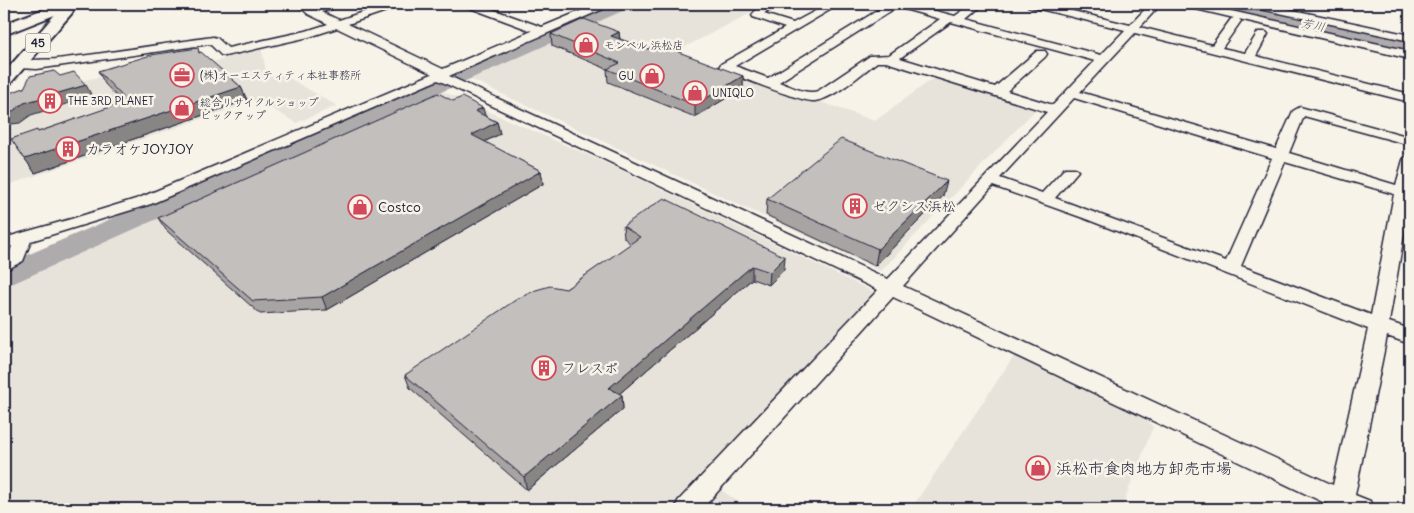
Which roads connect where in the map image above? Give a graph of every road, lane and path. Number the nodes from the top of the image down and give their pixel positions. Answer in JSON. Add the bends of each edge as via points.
{"nodes":[{"id":1,"x":70,"y":4,"type":"edge"},
{"id":2,"x":302,"y":4,"type":"edge"},
{"id":3,"x":336,"y":4,"type":"edge"},
{"id":4,"x":396,"y":4,"type":"edge"},
{"id":5,"x":469,"y":4,"type":"edge"},
{"id":6,"x":606,"y":4,"type":"edge"},
{"id":7,"x":775,"y":4,"type":"edge"},
{"id":8,"x":835,"y":4,"type":"edge"},
{"id":9,"x":897,"y":4,"type":"edge"},
{"id":10,"x":979,"y":4,"type":"edge"},
{"id":11,"x":1032,"y":4,"type":"edge"},
{"id":12,"x":1085,"y":4,"type":"edge"},
{"id":13,"x":1156,"y":4,"type":"edge"},
{"id":14,"x":1187,"y":4,"type":"edge"},
{"id":15,"x":1252,"y":4,"type":"edge"},
{"id":16,"x":1305,"y":10,"type":"edge"},
{"id":17,"x":312,"y":12,"type":"junction"},
{"id":18,"x":1074,"y":14,"type":"junction"},
{"id":19,"x":953,"y":19,"type":"junction"},
{"id":20,"x":1235,"y":21,"type":"dead end"},
{"id":21,"x":339,"y":24,"type":"junction"},
{"id":22,"x":794,"y":27,"type":"junction"},
{"id":23,"x":1133,"y":29,"type":"junction"},
{"id":24,"x":4,"y":30,"type":"edge"},
{"id":25,"x":542,"y":31,"type":"junction"},
{"id":26,"x":1262,"y":34,"type":"dead end"},
{"id":27,"x":1409,"y":37,"type":"edge"},
{"id":28,"x":1215,"y":49,"type":"junction"},
{"id":29,"x":1041,"y":54,"type":"dead end"},
{"id":30,"x":1410,"y":54,"type":"edge"},
{"id":31,"x":1249,"y":58,"type":"junction"},
{"id":32,"x":891,"y":59,"type":"junction"},
{"id":33,"x":1104,"y":60,"type":"junction"},
{"id":34,"x":10,"y":73,"type":"edge"},
{"id":35,"x":446,"y":79,"type":"junction"},
{"id":36,"x":769,"y":83,"type":"junction"},
{"id":37,"x":998,"y":92,"type":"junction"},
{"id":38,"x":1071,"y":93,"type":"junction"},
{"id":39,"x":1410,"y":98,"type":"edge"},
{"id":40,"x":1055,"y":110,"type":"junction"},
{"id":41,"x":1410,"y":141,"type":"edge"},
{"id":42,"x":1281,"y":155,"type":"junction"},
{"id":43,"x":1410,"y":160,"type":"edge"},
{"id":44,"x":1070,"y":171,"type":"dead end"},
{"id":45,"x":990,"y":180,"type":"junction"},
{"id":46,"x":1406,"y":193,"type":"edge"},
{"id":47,"x":1045,"y":199,"type":"junction"},
{"id":48,"x":24,"y":238,"type":"junction"},
{"id":49,"x":4,"y":243,"type":"edge"},
{"id":50,"x":4,"y":266,"type":"edge"},
{"id":51,"x":1231,"y":270,"type":"junction"},
{"id":52,"x":891,"y":289,"type":"junction"},
{"id":53,"x":1379,"y":326,"type":"junction"},
{"id":54,"x":1410,"y":337,"type":"edge"},
{"id":55,"x":1341,"y":505,"type":"edge"},
{"id":56,"x":686,"y":509,"type":"edge"},
{"id":57,"x":1361,"y":509,"type":"edge"}],
"edges":[{"from":1,"to":24,"type":"highway"},
{"from":1,"to":34,"type":"main road","number":"45"},
{"from":2,"to":17,"type":"street"},
{"from":3,"to":17,"type":"street"},
{"from":4,"to":21,"type":"street"},
{"from":5,"to":25,"type":"street"},
{"from":6,"to":25,"type":"street"},
{"from":7,"to":22,"type":"street","via":[[758,12],[758,16]]},
{"from":8,"to":22,"type":"street"},
{"from":9,"to":19,"type":"street"},
{"from":9,"to":36,"type":"street"},
{"from":10,"to":19,"type":"street"},
{"from":11,"to":18,"type":"street"},
{"from":12,"to":18,"type":"street"},
{"from":13,"to":23,"type":"street"},
{"from":14,"to":30,"type":"street"},
{"from":15,"to":16,"type":"street"},
{"from":16,"to":27,"type":"street"},
{"from":17,"to":21,"type":"street"},
{"from":18,"to":23,"type":"street"},
{"from":19,"to":32,"type":"street"},
{"from":19,"to":33,"type":"street"},
{"from":20,"to":28,"type":"street"},
{"from":21,"to":34,"type":"street","via":[[225,52],[213,40],[37,65]]},
{"from":21,"to":35,"type":"street","via":[[437,70]]},
{"from":22,"to":36,"type":"street","via":[[725,67]]},
{"from":23,"to":28,"type":"street"},
{"from":23,"to":33,"type":"street"},
{"from":25,"to":35,"type":"street"},
{"from":26,"to":31,"type":"street"},
{"from":28,"to":31,"type":"street"},
{"from":29,"to":37,"type":"street"},
{"from":31,"to":39,"type":"street"},
{"from":32,"to":36,"type":"street","via":[[874,58],[814,97]]},
{"from":32,"to":37,"type":"street"},
{"from":33,"to":38,"type":"street"},
{"from":35,"to":48,"type":"street","via":[[145,201]]},
{"from":35,"to":52,"type":"street"},
{"from":37,"to":40,"type":"street"},
{"from":38,"to":40,"type":"street"},
{"from":38,"to":42,"type":"street"},
{"from":40,"to":45,"type":"street"},
{"from":41,"to":42,"type":"street","via":[[1300,111]]},
{"from":42,"to":46,"type":"street"},
{"from":42,"to":51,"type":"street"},
{"from":43,"to":46,"type":"street"},
{"from":44,"to":47,"type":"street"},
{"from":45,"to":47,"type":"street"},
{"from":45,"to":52,"type":"street"},
{"from":46,"to":53,"type":"street"},
{"from":47,"to":51,"type":"street"},
{"from":48,"to":49,"type":"street"},
{"from":48,"to":50,"type":"street","via":[[17,257]]},
{"from":51,"to":53,"type":"street"},
{"from":52,"to":55,"type":"street"},
{"from":52,"to":56,"type":"street"},
{"from":53,"to":54,"type":"street"},
{"from":53,"to":55,"type":"street"},
{"from":55,"to":57,"type":"street"}]}
